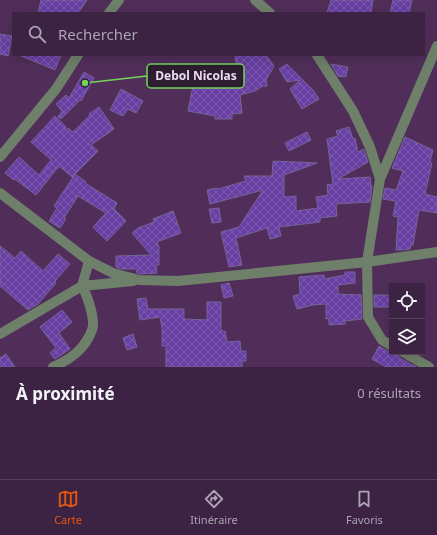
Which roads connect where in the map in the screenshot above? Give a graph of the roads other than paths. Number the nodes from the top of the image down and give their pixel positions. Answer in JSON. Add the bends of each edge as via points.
{"nodes":[{"id":1,"x":119,"y":0,"type":"edge"},
{"id":2,"x":255,"y":0,"type":"edge"},
{"id":3,"x":110,"y":12,"type":"edge"},
{"id":4,"x":269,"y":12,"type":"edge"},
{"id":5,"x":437,"y":46,"type":"edge"},
{"id":6,"x":77,"y":56,"type":"edge"},
{"id":7,"x":318,"y":56,"type":"edge"},
{"id":8,"x":432,"y":69,"type":"edge"},
{"id":9,"x":0,"y":157,"type":"edge"},
{"id":10,"x":380,"y":178,"type":"junction"},
{"id":11,"x":0,"y":193,"type":"edge"},
{"id":12,"x":437,"y":252,"type":"edge"},
{"id":13,"x":89,"y":261,"type":"junction"},
{"id":14,"x":367,"y":262,"type":"junction"},
{"id":15,"x":139,"y":280,"type":"junction"},
{"id":16,"x":82,"y":286,"type":"junction"},
{"id":17,"x":0,"y":334,"type":"edge"},
{"id":18,"x":389,"y":344,"type":"edge"},
{"id":19,"x":408,"y":355,"type":"edge"},
{"id":20,"x":53,"y":367,"type":"edge"},
{"id":21,"x":429,"y":367,"type":"edge"}],
"edges":[{"from":1,"to":3,"type":"street"},
{"from":2,"to":4,"type":"street"},
{"from":5,"to":8,"type":"street"},
{"from":6,"to":9,"type":"street","via":[[56,89]]},
{"from":7,"to":10,"type":"street","via":[[353,111],[370,147]]},
{"from":8,"to":10,"type":"street"},
{"from":10,"to":14,"type":"street"},
{"from":11,"to":13,"type":"street"},
{"from":12,"to":14,"type":"street"},
{"from":13,"to":15,"type":"street","via":[[113,273]]},
{"from":13,"to":16,"type":"street"},
{"from":14,"to":15,"type":"street","via":[[178,282]]},
{"from":14,"to":18,"type":"street","via":[[368,317],[382,340]]},
{"from":15,"to":16,"type":"street"},
{"from":16,"to":17,"type":"street"},
{"from":16,"to":20,"type":"street","via":[[89,299],[93,329],[82,348],[68,360]]},
{"from":19,"to":21,"type":"street"}]}
